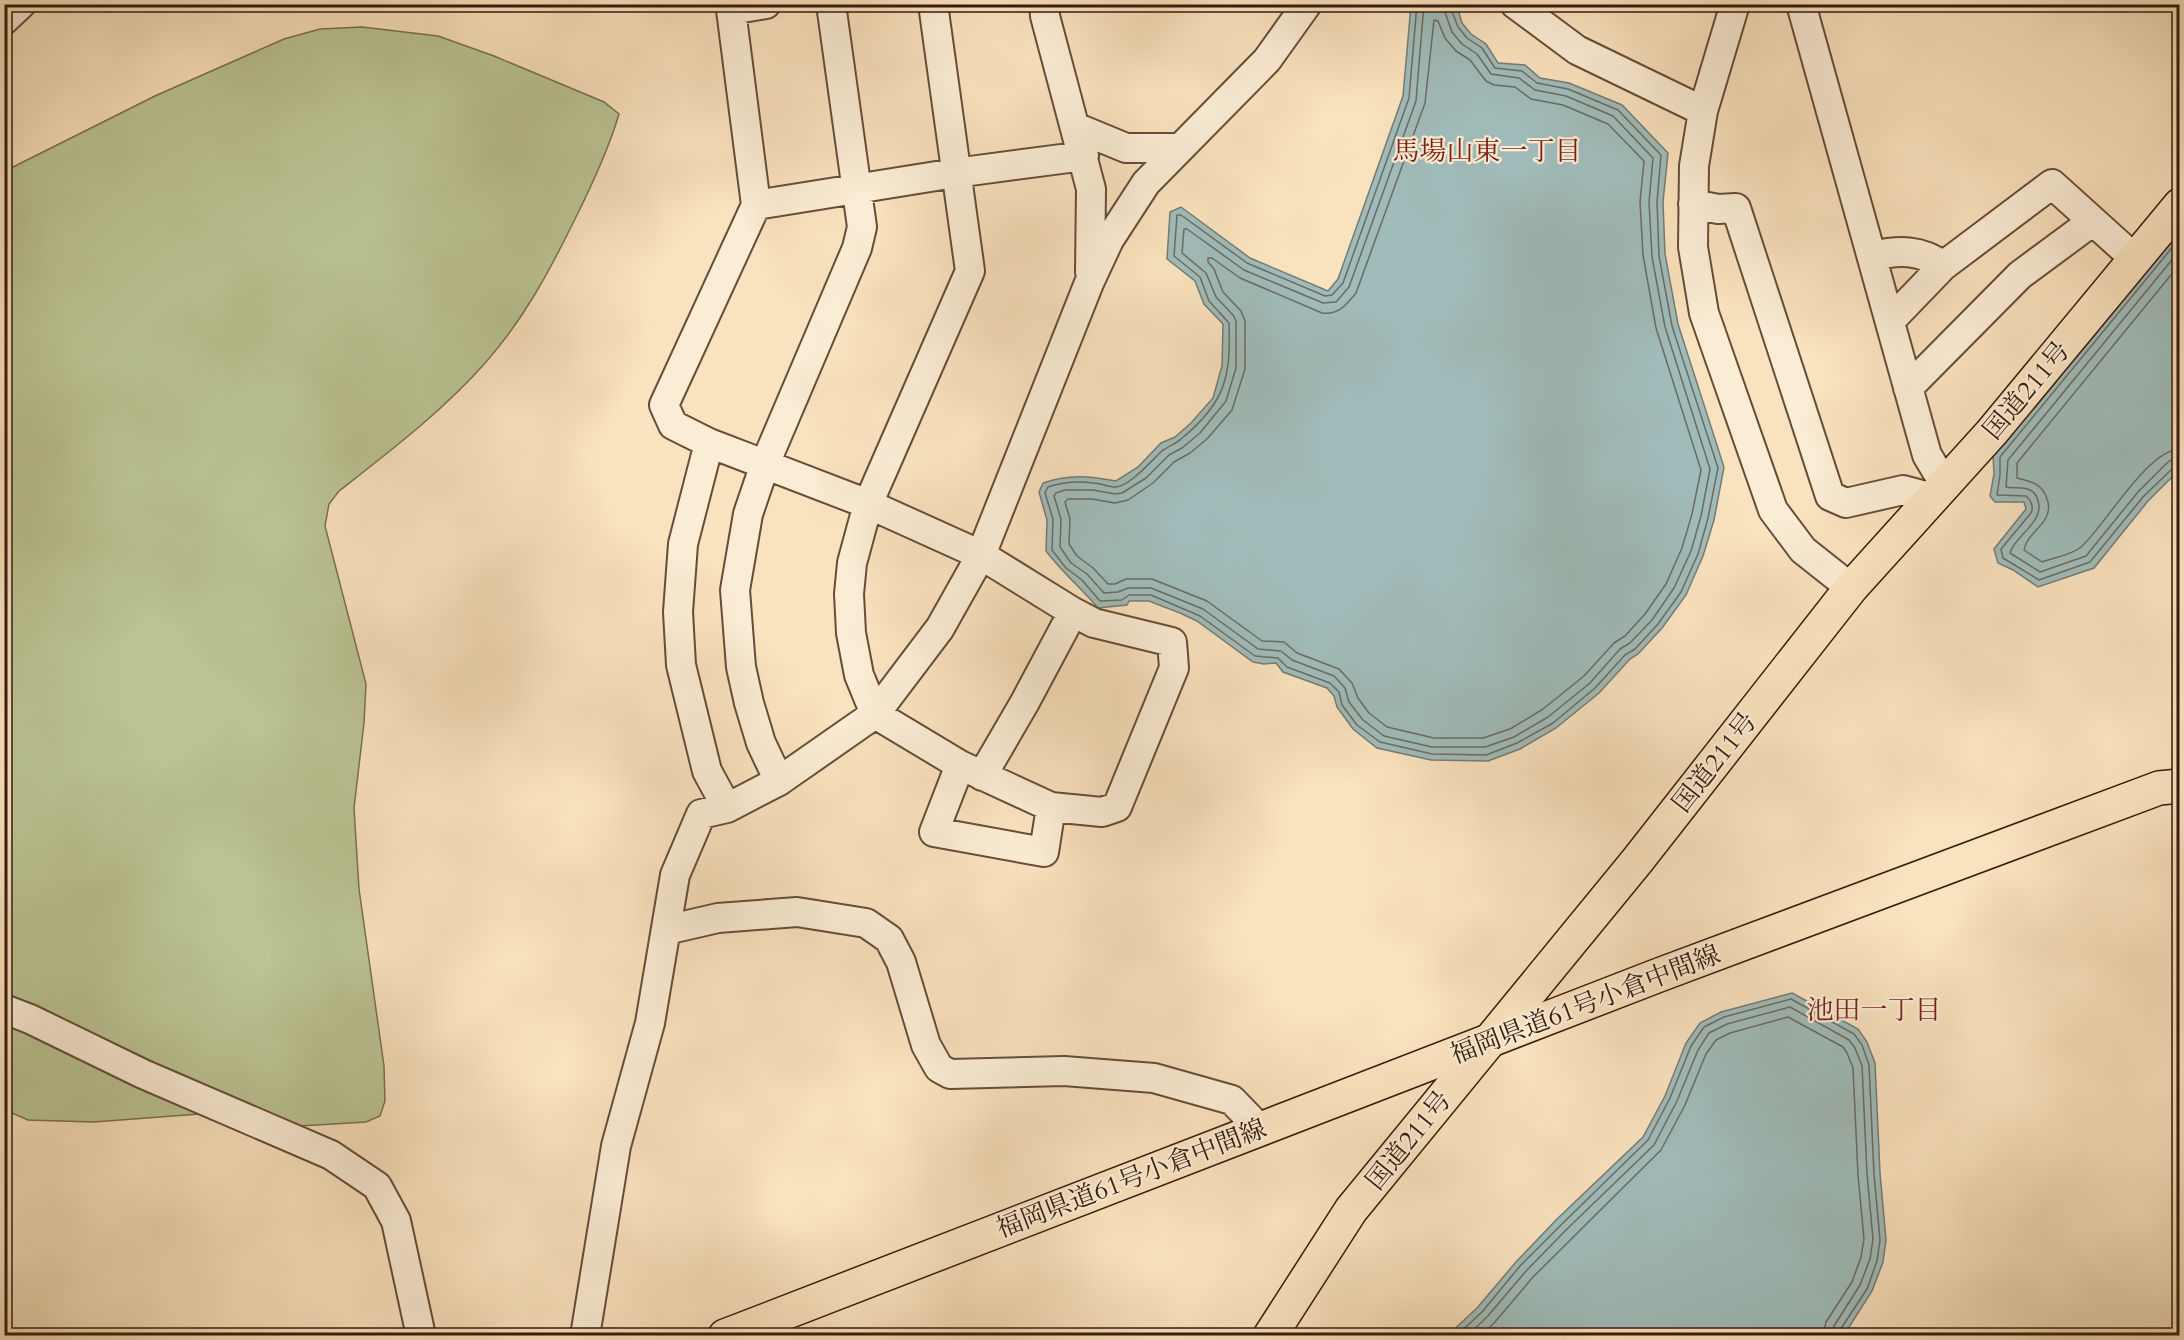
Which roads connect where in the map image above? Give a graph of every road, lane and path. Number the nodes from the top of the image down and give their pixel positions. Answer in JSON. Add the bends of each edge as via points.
{"nodes":[{"id":1,"x":21,"y":4,"type":"edge"},
{"id":2,"x":766,"y":4,"type":"edge"},
{"id":3,"x":831,"y":4,"type":"edge"},
{"id":4,"x":933,"y":4,"type":"edge"},
{"id":5,"x":1044,"y":4,"type":"edge"},
{"id":6,"x":1307,"y":4,"type":"edge"},
{"id":7,"x":1515,"y":4,"type":"edge"},
{"id":8,"x":1735,"y":4,"type":"edge"},
{"id":9,"x":1801,"y":4,"type":"edge"},
{"id":10,"x":4,"y":20,"type":"edge"},
{"id":11,"x":1703,"y":111,"type":"junction"},
{"id":12,"x":1076,"y":127,"type":"junction"},
{"id":13,"x":1180,"y":148,"type":"junction"},
{"id":14,"x":1084,"y":156,"type":"junction"},
{"id":15,"x":955,"y":173,"type":"junction"},
{"id":16,"x":858,"y":189,"type":"junction"},
{"id":17,"x":1693,"y":204,"type":"junction"},
{"id":18,"x":756,"y":205,"type":"junction"},
{"id":19,"x":2180,"y":205,"type":"edge"},
{"id":20,"x":2093,"y":221,"type":"junction"},
{"id":21,"x":1872,"y":256,"type":"junction"},
{"id":22,"x":2135,"y":259,"type":"junction"},
{"id":23,"x":1943,"y":266,"type":"junction"},
{"id":24,"x":1089,"y":283,"type":"junction"},
{"id":25,"x":1890,"y":321,"type":"junction"},
{"id":26,"x":1908,"y":388,"type":"junction"},
{"id":27,"x":709,"y":443,"type":"junction"},
{"id":28,"x":765,"y":464,"type":"junction"},
{"id":29,"x":1939,"y":492,"type":"junction"},
{"id":30,"x":868,"y":504,"type":"junction"},
{"id":31,"x":981,"y":555,"type":"junction"},
{"id":32,"x":1851,"y":588,"type":"junction"},
{"id":33,"x":1073,"y":612,"type":"junction"},
{"id":34,"x":875,"y":714,"type":"junction"},
{"id":35,"x":971,"y":770,"type":"junction"},
{"id":36,"x":779,"y":781,"type":"junction"},
{"id":37,"x":2180,"y":786,"type":"edge"},
{"id":38,"x":1051,"y":807,"type":"junction"},
{"id":39,"x":728,"y":808,"type":"junction"},
{"id":40,"x":666,"y":930,"type":"junction"},
{"id":41,"x":4,"y":1010,"type":"edge"},
{"id":42,"x":1490,"y":1040,"type":"junction"},
{"id":43,"x":1259,"y":1128,"type":"junction"},
{"id":44,"x":422,"y":1335,"type":"edge"},
{"id":45,"x":585,"y":1335,"type":"edge"},
{"id":46,"x":725,"y":1335,"type":"edge"},
{"id":47,"x":1270,"y":1335,"type":"edge"}],
"edges":[{"from":1,"to":10,"type":"street"},
{"from":2,"to":18,"type":"street","via":[[731,10]]},
{"from":3,"to":16,"type":"street"},
{"from":4,"to":15,"type":"street"},
{"from":5,"to":12,"type":"street"},
{"from":6,"to":13,"type":"street","via":[[1267,60]]},
{"from":7,"to":11,"type":"street","via":[[1577,50]]},
{"from":8,"to":11,"type":"street"},
{"from":9,"to":21,"type":"street"},
{"from":11,"to":17,"type":"street","via":[[1694,166]]},
{"from":12,"to":13,"type":"street","via":[[1126,148]]},
{"from":12,"to":14,"type":"street"},
{"from":13,"to":24,"type":"street","via":[[1146,183],[1109,240]]},
{"from":14,"to":15,"type":"street"},
{"from":14,"to":24,"type":"street","via":[[1091,189]]},
{"from":15,"to":16,"type":"street"},
{"from":15,"to":30,"type":"street","via":[[970,271]]},
{"from":16,"to":18,"type":"street"},
{"from":16,"to":28,"type":"street","via":[[862,227],[857,248]]},
{"from":17,"to":29,"type":"street","via":[[1736,208],[1830,496],[1846,503],[1903,490]]},
{"from":17,"to":32,"type":"street","via":[[1693,247],[1704,313],[1773,510],[1803,550]]},
{"from":18,"to":27,"type":"street","via":[[664,405],[673,425]]},
{"from":19,"to":22,"type":"main road","name":"国道211号"},
{"from":20,"to":22,"type":"street"},
{"from":20,"to":23,"type":"street","via":[[2052,184]]},
{"from":20,"to":26,"type":"street","via":[[2020,275]]},
{"from":21,"to":23,"type":"street","via":[[1915,252]]},
{"from":21,"to":25,"type":"street"},
{"from":22,"to":29,"type":"main road","name":"国道211号"},
{"from":23,"to":25,"type":"street"},
{"from":24,"to":31,"type":"street"},
{"from":25,"to":26,"type":"street"},
{"from":26,"to":29,"type":"street"},
{"from":27,"to":28,"type":"street"},
{"from":27,"to":39,"type":"street","via":[[683,544],[678,612],[680,655],[707,771]]},
{"from":28,"to":30,"type":"street"},
{"from":28,"to":36,"type":"street","via":[[748,514],[741,551],[735,591],[736,625],[749,704]]},
{"from":29,"to":32,"type":"main road","name":"国道211号"},
{"from":30,"to":31,"type":"street"},
{"from":30,"to":34,"type":"street","via":[[852,563],[849,594],[859,675]]},
{"from":31,"to":33,"type":"street"},
{"from":31,"to":34,"type":"street","via":[[940,628]]},
{"from":32,"to":42,"type":"main road","name":"国道211号","via":[[1637,861]]},
{"from":33,"to":35,"type":"street","via":[[1025,702]]},
{"from":33,"to":38,"type":"street","via":[[1094,623],[1172,642],[1174,668],[1117,807],[1102,812]]},
{"from":34,"to":35,"type":"street"},
{"from":34,"to":36,"type":"street"},
{"from":35,"to":38,"type":"street"},
{"from":35,"to":38,"type":"street","via":[[934,832],[1044,852]]},
{"from":36,"to":39,"type":"street"},
{"from":37,"to":42,"type":"main road","name":"福岡県道61号小倉中間線","via":[[2159,788],[2017,840]]},
{"from":39,"to":40,"type":"street","via":[[701,814],[675,875]]},
{"from":40,"to":43,"type":"street","via":[[718,918],[797,912],[866,923],[888,939],[901,962],[926,1045],[939,1068],[950,1074],[1064,1071],[1154,1078],[1232,1100]]},
{"from":40,"to":45,"type":"street","via":[[650,1023],[616,1146]]},
{"from":41,"to":44,"type":"street","via":[[331,1155],[376,1186],[396,1221]]},
{"from":42,"to":43,"type":"main road","name":"福岡県道61号小倉中間線"},
{"from":42,"to":47,"type":"main road","name":"国道211号","via":[[1351,1210]]},
{"from":43,"to":46,"type":"main road","name":"福岡県道61号小倉中間線"}]}
